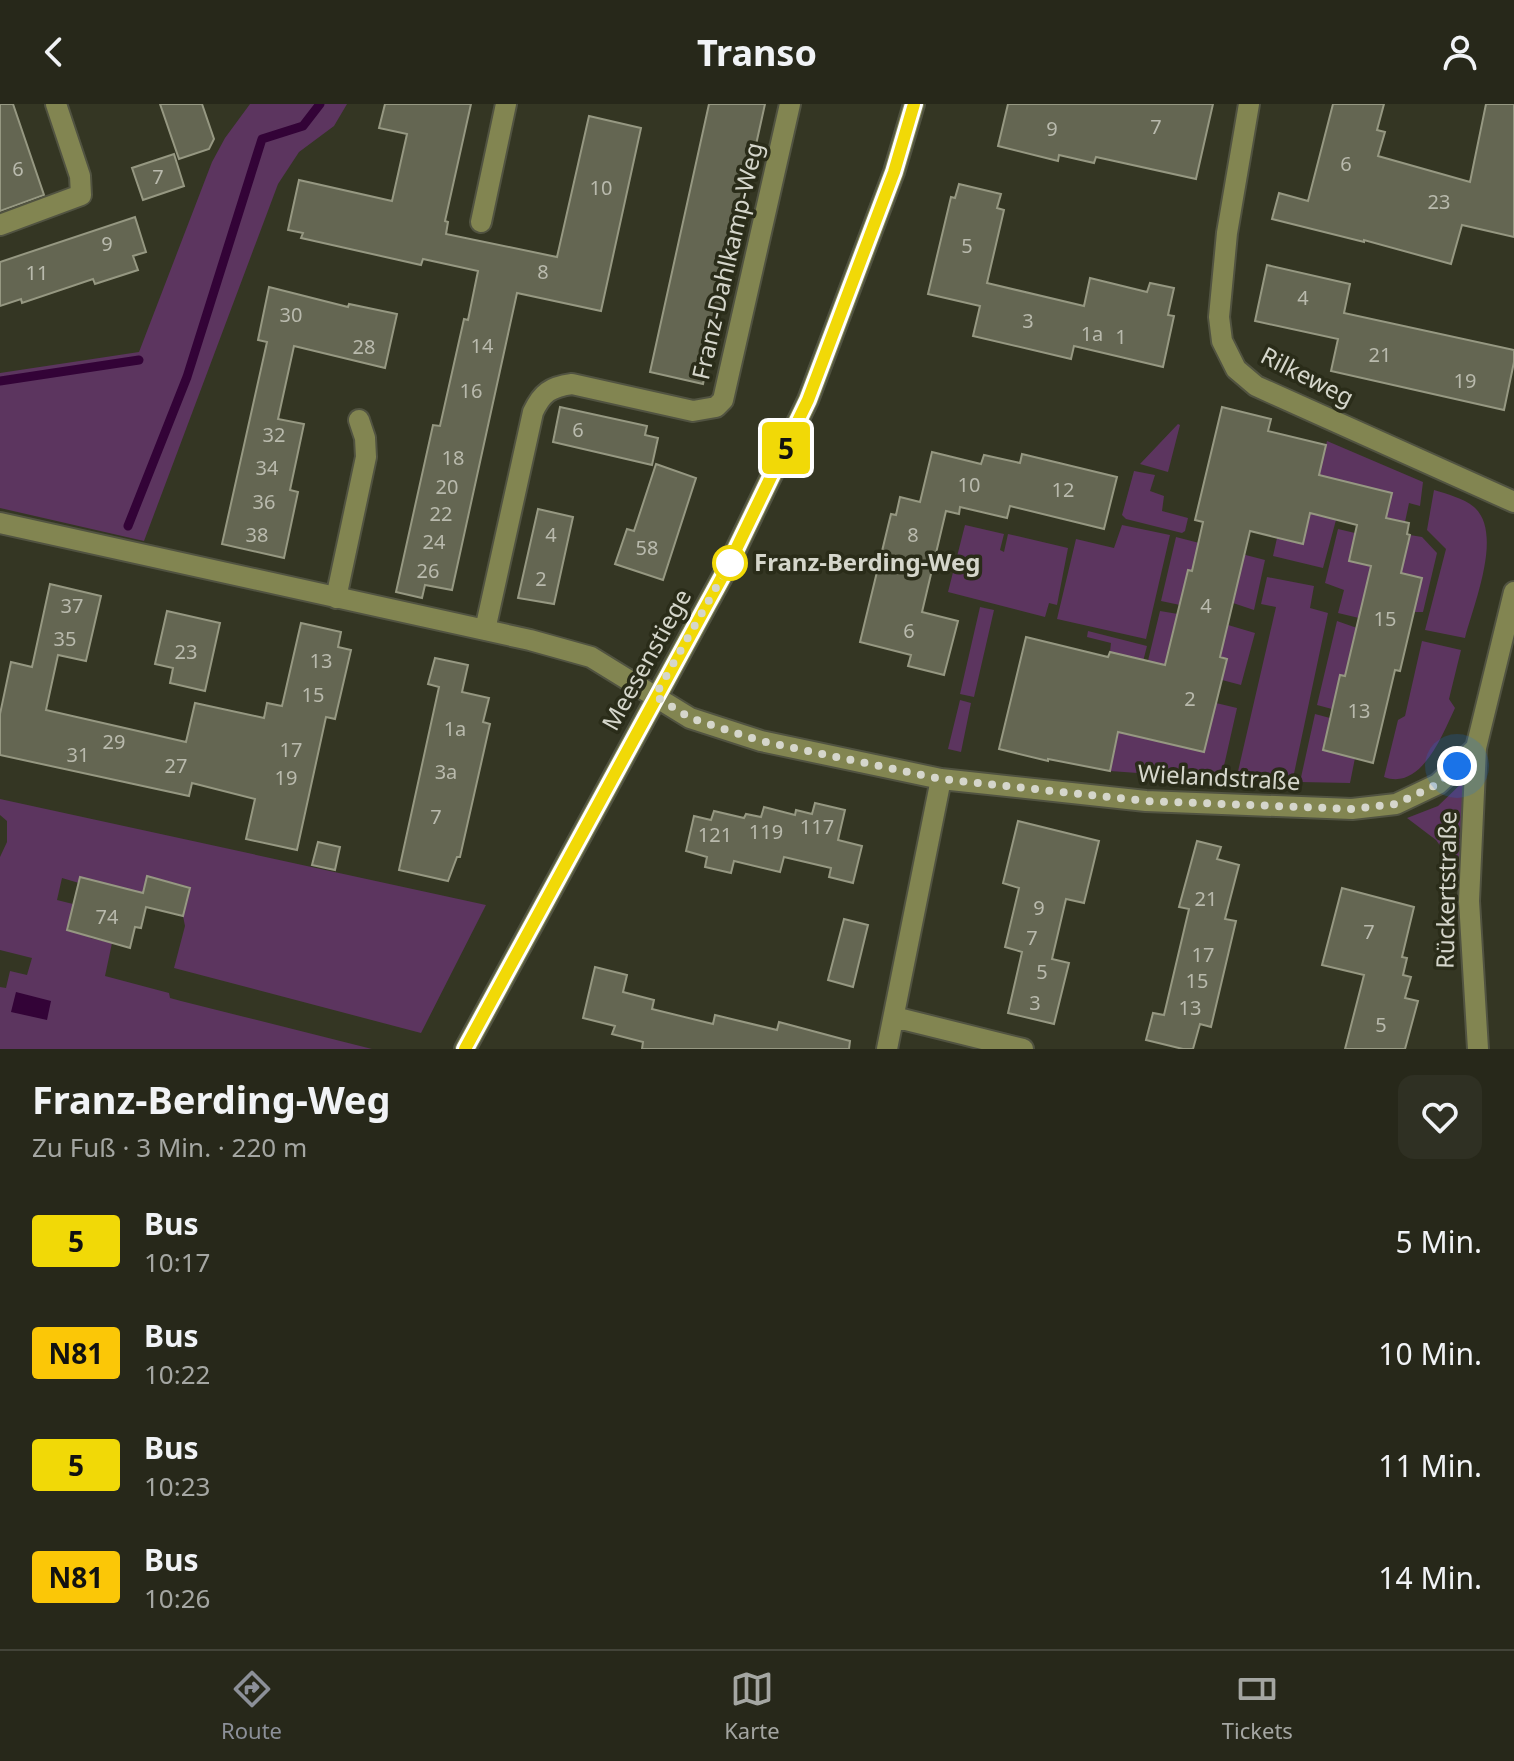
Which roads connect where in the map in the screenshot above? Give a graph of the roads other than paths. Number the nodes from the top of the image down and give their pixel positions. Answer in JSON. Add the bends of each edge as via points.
{"nodes":[{"id":1,"x":56,"y":104,"type":"edge"},
{"id":2,"x":506,"y":104,"type":"edge"},
{"id":3,"x":790,"y":104,"type":"edge"},
{"id":4,"x":914,"y":104,"type":"edge"},
{"id":5,"x":1249,"y":104,"type":"edge"},
{"id":6,"x":481,"y":222,"type":"dead end"},
{"id":7,"x":0,"y":225,"type":"edge"},
{"id":8,"x":359,"y":420,"type":"dead end"},
{"id":9,"x":1514,"y":502,"type":"edge"},
{"id":10,"x":0,"y":523,"type":"edge"},
{"id":11,"x":1514,"y":592,"type":"edge"},
{"id":12,"x":336,"y":598,"type":"junction"},
{"id":13,"x":485,"y":630,"type":"junction"},
{"id":14,"x":655,"y":696,"type":"junction"},
{"id":15,"x":1476,"y":748,"type":"junction"},
{"id":16,"x":941,"y":779,"type":"junction"},
{"id":17,"x":894,"y":1017,"type":"junction"},
{"id":18,"x":465,"y":1049,"type":"edge"},
{"id":19,"x":887,"y":1049,"type":"edge"},
{"id":20,"x":1023,"y":1049,"type":"edge"},
{"id":21,"x":1478,"y":1049,"type":"edge"}],
"edges":[{"from":1,"to":7,"type":"street","via":[[80,176],[81,195]]},
{"from":2,"to":6,"type":"street"},
{"from":3,"to":13,"type":"street","name":"Franz-Dahlkamp-Weg","via":[[723,400],[716,407],[693,411],[572,384],[542,394],[533,412]]},
{"from":4,"to":14,"type":"street","name":"Meesenstiege","via":[[894,172],[808,400],[727,568]]},
{"from":5,"to":9,"type":"street","name":"Rilkeweg","via":[[1219,317],[1222,341],[1236,369],[1256,386]]},
{"from":8,"to":12,"type":"street","via":[[366,457]]},
{"from":10,"to":12,"type":"street"},
{"from":11,"to":15,"type":"street","name":"Rückertstraße"},
{"from":12,"to":13,"type":"street"},
{"from":13,"to":14,"type":"street","via":[[591,657]]},
{"from":14,"to":16,"type":"street","name":"Wielandstraße","via":[[690,718],[761,741]]},
{"from":14,"to":18,"type":"street","name":"Meesenstiege"},
{"from":15,"to":16,"type":"street","name":"Wielandstraße","via":[[1438,784],[1396,804],[1352,809],[1146,801]]},
{"from":15,"to":21,"type":"street","name":"Rückertstraße","via":[[1469,901]]},
{"from":16,"to":17,"type":"street"},
{"from":17,"to":19,"type":"street"},
{"from":17,"to":20,"type":"street"}]}
